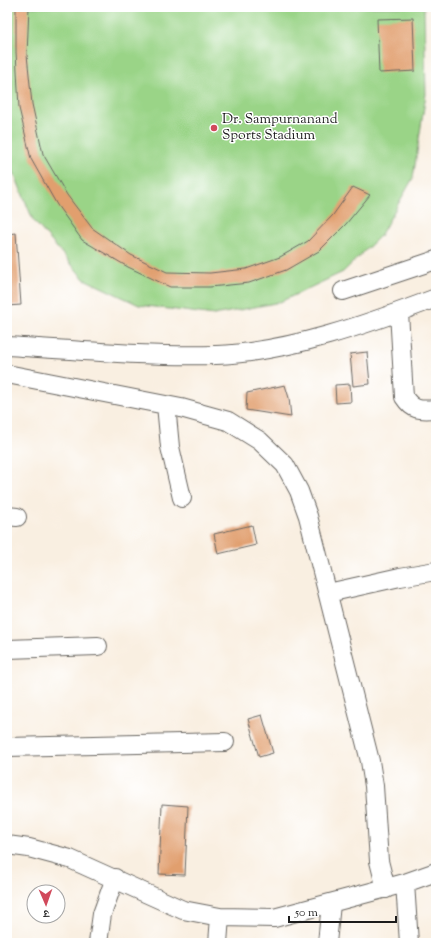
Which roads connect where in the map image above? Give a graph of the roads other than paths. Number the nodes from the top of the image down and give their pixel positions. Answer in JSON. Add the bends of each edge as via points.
{"nodes":[{"id":1,"x":436,"y":260,"type":"edge"},
{"id":2,"x":343,"y":291,"type":"dead end"},
{"id":3,"x":436,"y":298,"type":"edge"},
{"id":4,"x":399,"y":312,"type":"junction"},
{"id":5,"x":7,"y":346,"type":"edge"},
{"id":6,"x":7,"y":374,"type":"edge"},
{"id":7,"x":166,"y":405,"type":"junction"},
{"id":8,"x":436,"y":409,"type":"edge"},
{"id":9,"x":182,"y":498,"type":"dead end"},
{"id":10,"x":436,"y":571,"type":"edge"},
{"id":11,"x":328,"y":594,"type":"junction"},
{"id":12,"x":98,"y":646,"type":"dead end"},
{"id":13,"x":7,"y":649,"type":"edge"},
{"id":14,"x":225,"y":742,"type":"dead end"},
{"id":15,"x":7,"y":747,"type":"edge"},
{"id":16,"x":7,"y":845,"type":"edge"},
{"id":17,"x":436,"y":872,"type":"edge"},
{"id":18,"x":115,"y":878,"type":"junction"},
{"id":19,"x":405,"y":883,"type":"junction"},
{"id":20,"x":386,"y":889,"type":"junction"},
{"id":21,"x":331,"y":904,"type":"junction"},
{"id":22,"x":220,"y":917,"type":"junction"},
{"id":23,"x":98,"y":943,"type":"edge"},
{"id":24,"x":218,"y":943,"type":"edge"},
{"id":25,"x":327,"y":943,"type":"edge"},
{"id":26,"x":409,"y":943,"type":"edge"}],
"edges":[{"from":1,"to":2,"type":"street"},
{"from":3,"to":4,"type":"street"},
{"from":4,"to":5,"type":"street","via":[[335,333],[277,347],[217,355]]},
{"from":4,"to":8,"type":"street","via":[[404,397],[410,406],[420,410]]},
{"from":6,"to":7,"type":"street"},
{"from":7,"to":9,"type":"street","via":[[170,447]]},
{"from":7,"to":11,"type":"street","via":[[228,422],[260,442],[285,465],[299,491],[308,516]]},
{"from":10,"to":11,"type":"street"},
{"from":11,"to":20,"type":"street","via":[[370,761],[379,861]]},
{"from":12,"to":13,"type":"street"},
{"from":14,"to":15,"type":"street"},
{"from":16,"to":18,"type":"street","via":[[70,859]]},
{"from":17,"to":19,"type":"street"},
{"from":18,"to":22,"type":"street","via":[[183,910]]},
{"from":18,"to":23,"type":"street","via":[[102,914]]},
{"from":19,"to":20,"type":"street"},
{"from":19,"to":26,"type":"street"},
{"from":20,"to":21,"type":"street"},
{"from":21,"to":22,"type":"street","via":[[274,918]]},
{"from":21,"to":25,"type":"street"},
{"from":22,"to":24,"type":"street"}]}
